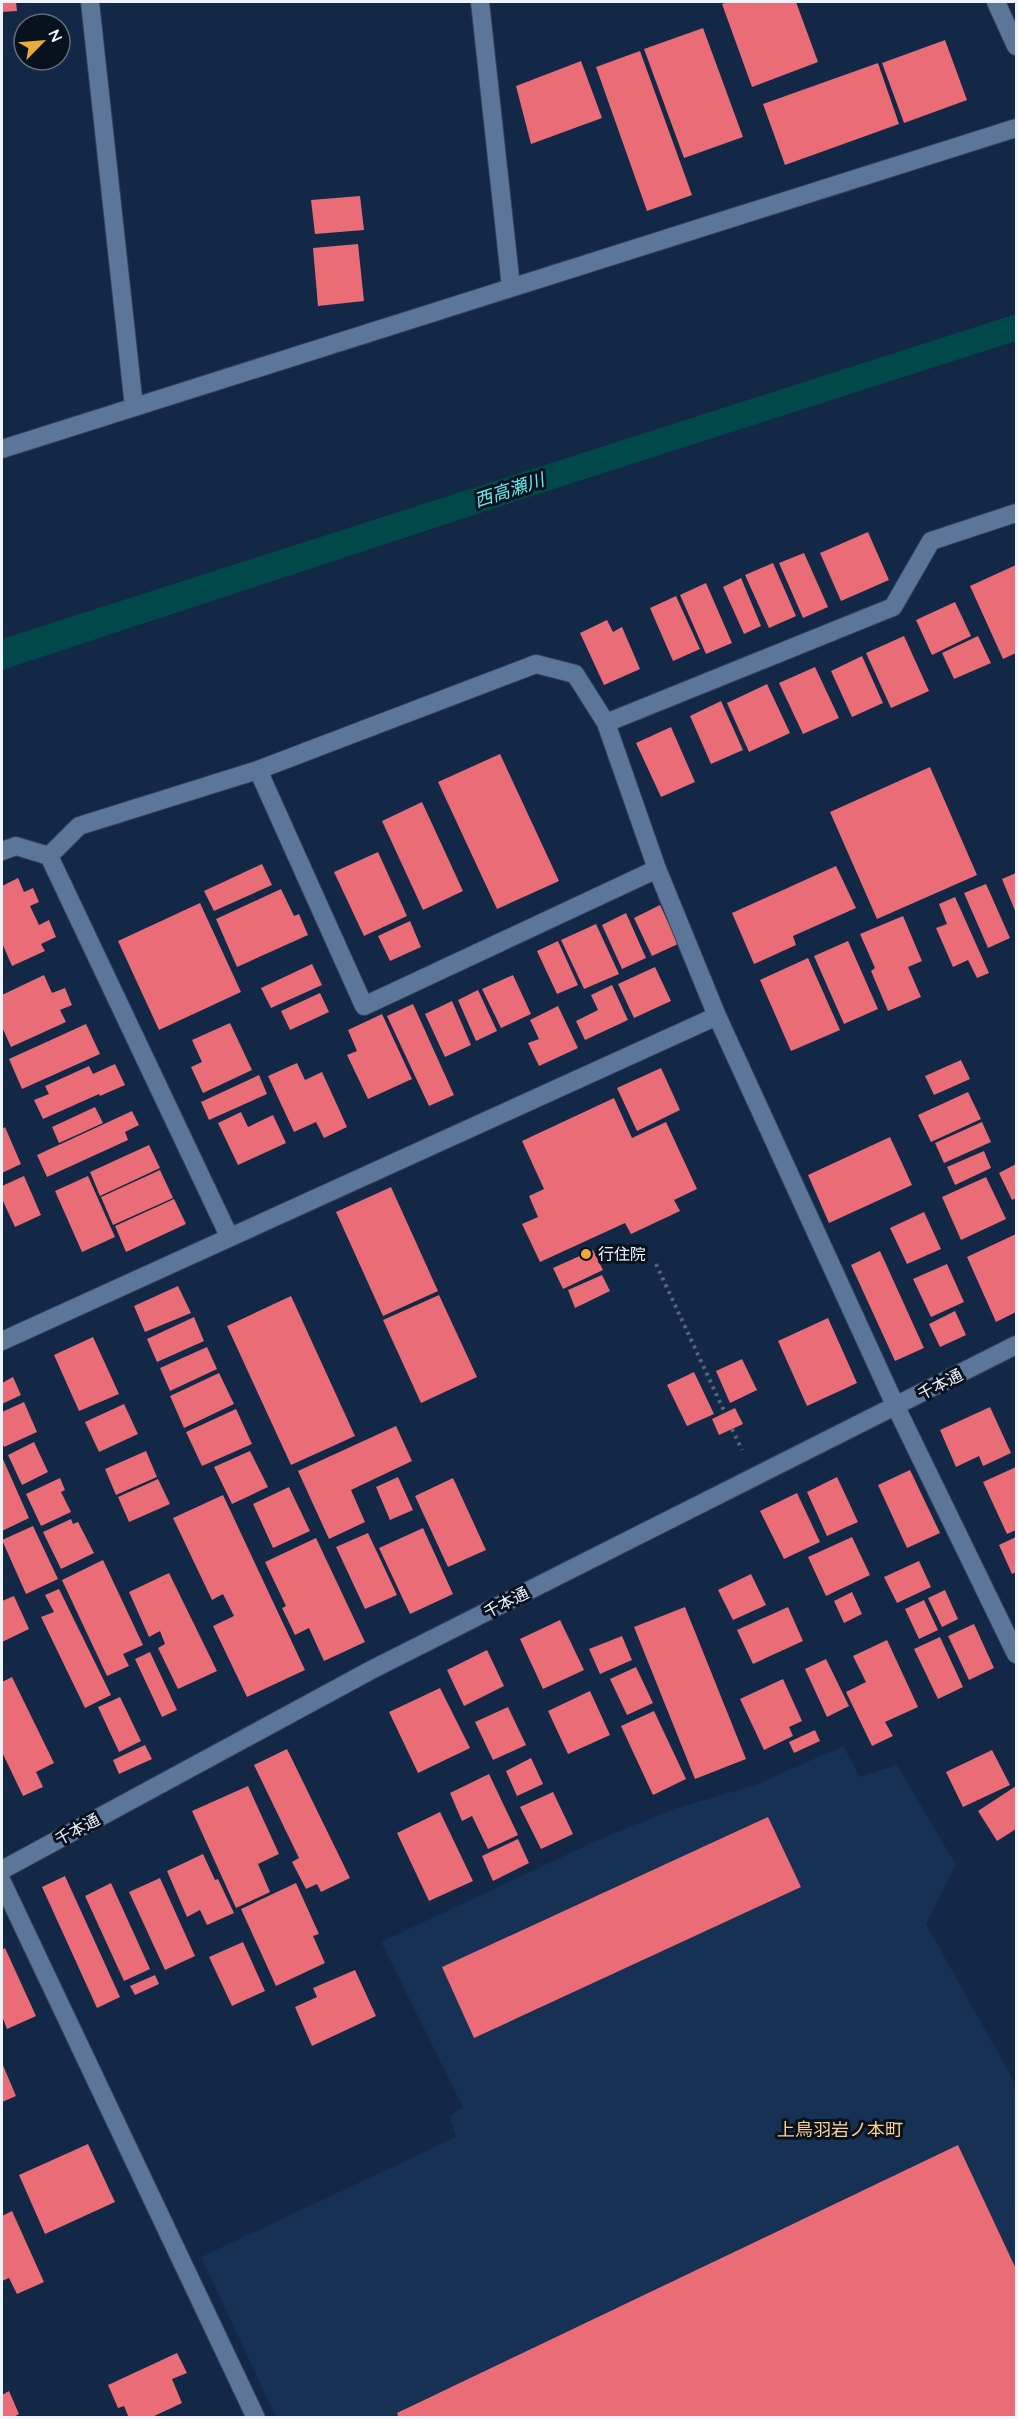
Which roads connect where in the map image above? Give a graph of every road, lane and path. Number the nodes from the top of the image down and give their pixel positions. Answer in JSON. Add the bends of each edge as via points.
{"nodes":[{"id":1,"x":90,"y":2,"type":"edge"},
{"id":2,"x":480,"y":2,"type":"edge"},
{"id":3,"x":996,"y":2,"type":"edge"},
{"id":4,"x":1017,"y":46,"type":"edge"},
{"id":5,"x":1017,"y":128,"type":"edge"},
{"id":6,"x":512,"y":286,"type":"junction"},
{"id":7,"x":134,"y":407,"type":"junction"},
{"id":8,"x":2,"y":449,"type":"edge"},
{"id":9,"x":1017,"y":513,"type":"edge"},
{"id":10,"x":606,"y":723,"type":"junction"},
{"id":11,"x":258,"y":770,"type":"junction"},
{"id":12,"x":2,"y":851,"type":"edge"},
{"id":13,"x":49,"y":856,"type":"junction"},
{"id":14,"x":657,"y":869,"type":"junction"},
{"id":15,"x":717,"y":1016,"type":"junction"},
{"id":16,"x":229,"y":1236,"type":"junction"},
{"id":17,"x":656,"y":1264,"type":"dead end"},
{"id":18,"x":2,"y":1341,"type":"edge"},
{"id":19,"x":1017,"y":1345,"type":"edge"},
{"id":20,"x":896,"y":1407,"type":"junction"},
{"id":21,"x":724,"y":1413,"type":"dead end"},
{"id":22,"x":1017,"y":1654,"type":"edge"},
{"id":23,"x":2,"y":1870,"type":"edge"},
{"id":24,"x":2,"y":1882,"type":"edge"},
{"id":25,"x":256,"y":2418,"type":"edge"}],
"edges":[{"from":1,"to":7,"type":"street"},
{"from":2,"to":6,"type":"street"},
{"from":3,"to":4,"type":"street"},
{"from":5,"to":6,"type":"street"},
{"from":6,"to":7,"type":"street"},
{"from":7,"to":8,"type":"street"},
{"from":9,"to":10,"type":"street","via":[[931,541],[893,607]]},
{"from":10,"to":11,"type":"street","via":[[575,674],[536,664]]},
{"from":10,"to":14,"type":"street"},
{"from":11,"to":13,"type":"street","via":[[79,826]]},
{"from":11,"to":14,"type":"street","via":[[364,1006]]},
{"from":12,"to":13,"type":"street","via":[[16,846]]},
{"from":13,"to":16,"type":"street"},
{"from":14,"to":15,"type":"street"},
{"from":15,"to":16,"type":"street"},
{"from":15,"to":20,"type":"street"},
{"from":16,"to":18,"type":"street"},
{"from":17,"to":21,"type":"path"},
{"from":19,"to":20,"type":"street","name":"千本通"},
{"from":20,"to":22,"type":"street"},
{"from":20,"to":23,"type":"street","name":"千本通","via":[[373,1669]]},
{"from":24,"to":25,"type":"street"}]}
